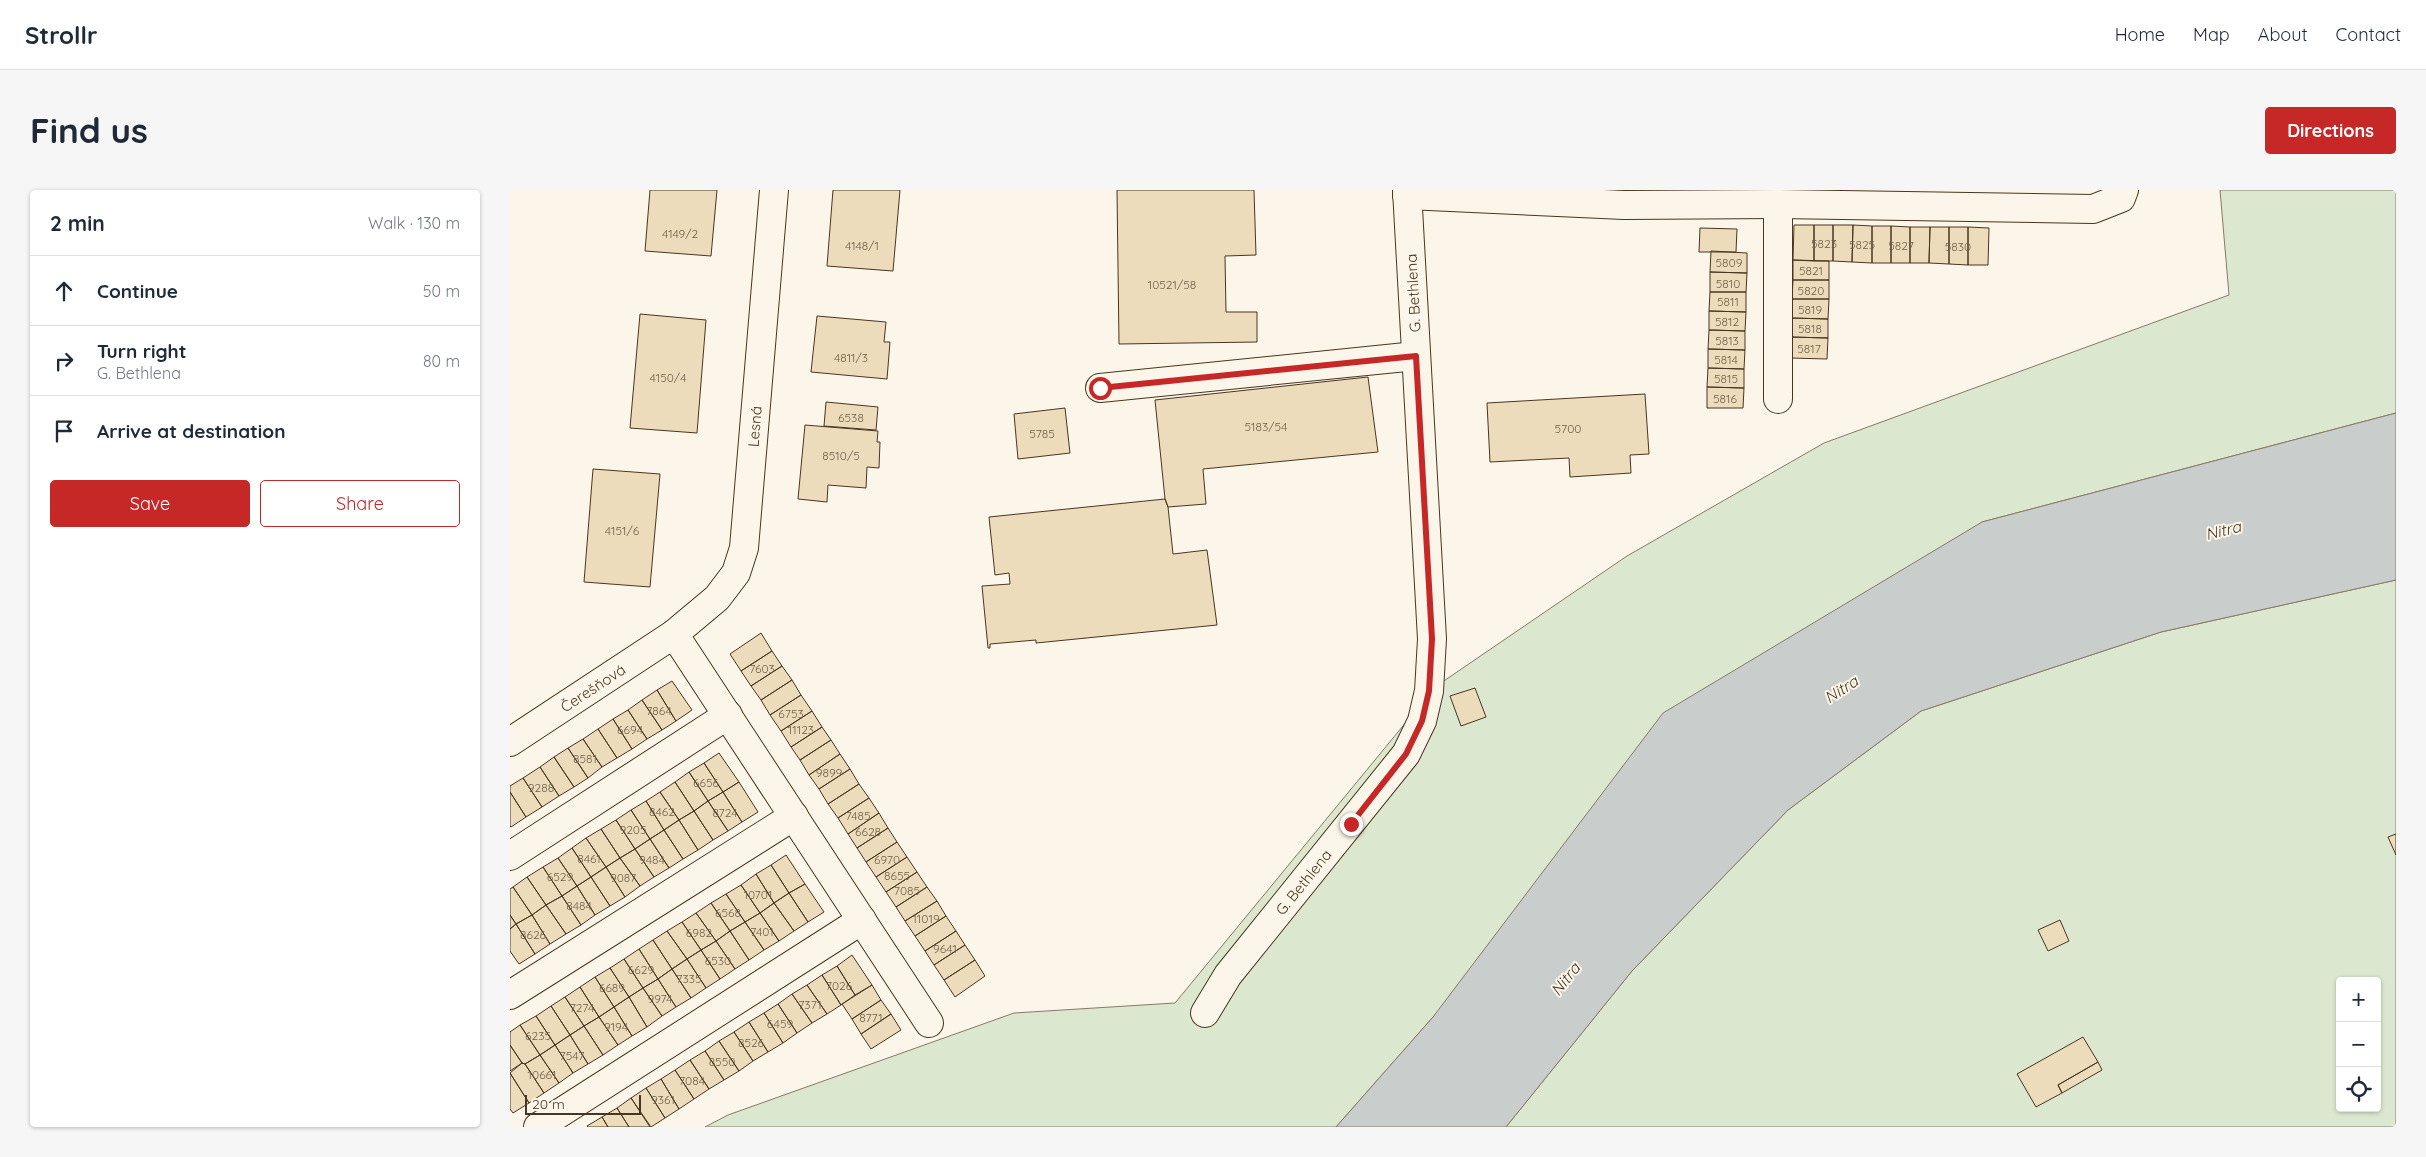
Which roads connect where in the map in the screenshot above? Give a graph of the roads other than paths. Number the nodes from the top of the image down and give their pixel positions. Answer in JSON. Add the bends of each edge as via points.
{"nodes":[{"id":1,"x":774,"y":190,"type":"edge"},
{"id":2,"x":2124,"y":190,"type":"edge"},
{"id":3,"x":1407,"y":193,"type":"edge"},
{"id":4,"x":1634,"y":197,"type":"edge"},
{"id":5,"x":1778,"y":204,"type":"junction"},
{"id":6,"x":1416,"y":356,"type":"junction"},
{"id":7,"x":1100,"y":388,"type":"dead end"},
{"id":8,"x":1778,"y":399,"type":"dead end"},
{"id":9,"x":674,"y":634,"type":"junction"},
{"id":10,"x":728,"y":716,"type":"junction"},
{"id":11,"x":510,"y":742,"type":"edge"},
{"id":12,"x":794,"y":816,"type":"junction"},
{"id":13,"x":510,"y":856,"type":"edge"},
{"id":14,"x":862,"y":920,"type":"junction"},
{"id":15,"x":510,"y":994,"type":"edge"},
{"id":16,"x":1205,"y":1013,"type":"dead end"},
{"id":17,"x":929,"y":1023,"type":"dead end"},
{"id":18,"x":538,"y":1127,"type":"edge"}],
"edges":[{"from":1,"to":9,"type":"street","name":"Lesná","via":[[744,548],[736,573],[717,598]]},
{"from":2,"to":5,"type":"street","via":[[2121,198],[2093,209]]},
{"from":3,"to":4,"type":"street"},
{"from":3,"to":6,"type":"street","name":"G. Bethlena"},
{"from":4,"to":5,"type":"street"},
{"from":5,"to":8,"type":"street"},
{"from":6,"to":7,"type":"street"},
{"from":6,"to":16,"type":"street","name":"G. Bethlena","via":[[1432,639],[1429,691],[1422,721],[1406,754],[1228,975]]},
{"from":9,"to":10,"type":"street"},
{"from":9,"to":11,"type":"street","name":"Čerešňová"},
{"from":10,"to":12,"type":"street"},
{"from":10,"to":13,"type":"street"},
{"from":12,"to":14,"type":"street"},
{"from":12,"to":15,"type":"street"},
{"from":14,"to":17,"type":"street"},
{"from":14,"to":18,"type":"street"}]}
